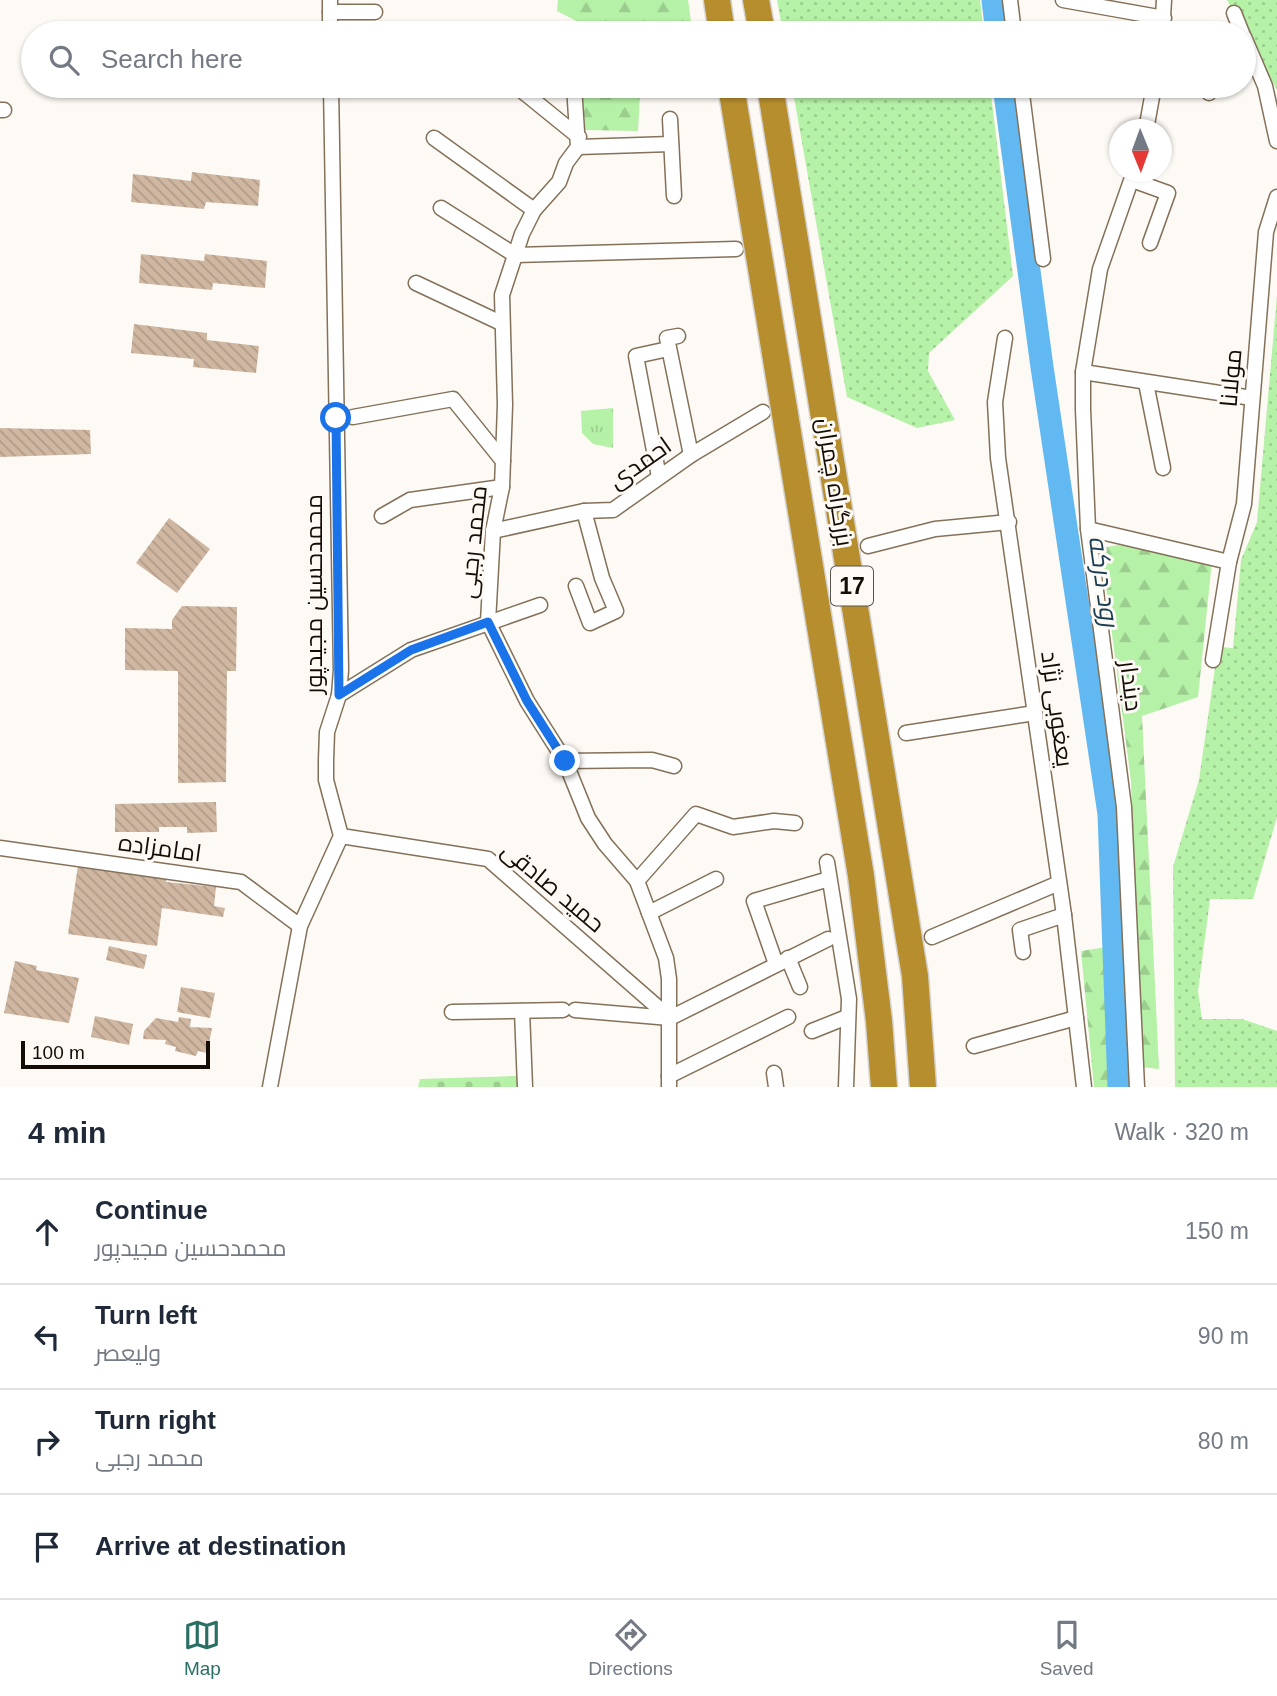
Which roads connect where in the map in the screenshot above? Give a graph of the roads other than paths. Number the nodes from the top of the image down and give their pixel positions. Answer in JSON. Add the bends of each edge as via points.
{"nodes":[{"id":1,"x":717,"y":0,"type":"edge"},
{"id":2,"x":756,"y":0,"type":"edge"},
{"id":3,"x":1010,"y":0,"type":"edge"},
{"id":4,"x":1063,"y":0,"type":"edge"},
{"id":5,"x":1164,"y":0,"type":"edge"},
{"id":6,"x":1109,"y":5,"type":"edge"},
{"id":7,"x":330,"y":6,"type":"edge"},
{"id":8,"x":375,"y":12,"type":"dead end"},
{"id":9,"x":1234,"y":13,"type":"dead end"},
{"id":10,"x":1164,"y":18,"type":"junction"},
{"id":11,"x":720,"y":21,"type":"edge"},
{"id":12,"x":760,"y":21,"type":"edge"},
{"id":13,"x":1013,"y":21,"type":"edge"},
{"id":14,"x":1164,"y":21,"type":"edge"},
{"id":15,"x":1237,"y":21,"type":"edge"},
{"id":16,"x":1256,"y":65,"type":"edge"},
{"id":17,"x":331,"y":98,"type":"edge"},
{"id":18,"x":530,"y":98,"type":"edge"},
{"id":19,"x":576,"y":98,"type":"edge"},
{"id":20,"x":733,"y":98,"type":"edge"},
{"id":21,"x":772,"y":98,"type":"edge"},
{"id":22,"x":1023,"y":98,"type":"edge"},
{"id":23,"x":1152,"y":98,"type":"edge"},
{"id":24,"x":670,"y":119,"type":"dead end"},
{"id":25,"x":1148,"y":119,"type":"edge"},
{"id":26,"x":434,"y":138,"type":"dead end"},
{"id":27,"x":1277,"y":141,"type":"edge"},
{"id":28,"x":579,"y":142,"type":"junction"},
{"id":29,"x":671,"y":144,"type":"junction"},
{"id":30,"x":1131,"y":182,"type":"edge"},
{"id":31,"x":1145,"y":182,"type":"edge"},
{"id":32,"x":674,"y":196,"type":"dead end"},
{"id":33,"x":1277,"y":197,"type":"edge"},
{"id":34,"x":441,"y":208,"type":"dead end"},
{"id":35,"x":534,"y":210,"type":"junction"},
{"id":36,"x":1150,"y":243,"type":"dead end"},
{"id":37,"x":736,"y":249,"type":"dead end"},
{"id":38,"x":515,"y":255,"type":"junction"},
{"id":39,"x":1043,"y":259,"type":"dead end"},
{"id":40,"x":416,"y":283,"type":"dead end"},
{"id":41,"x":502,"y":323,"type":"junction"},
{"id":42,"x":678,"y":336,"type":"dead end"},
{"id":43,"x":1005,"y":338,"type":"dead end"},
{"id":44,"x":668,"y":349,"type":"junction"},
{"id":45,"x":1083,"y":372,"type":"junction"},
{"id":46,"x":1146,"y":383,"type":"junction"},
{"id":47,"x":1252,"y":398,"type":"junction"},
{"id":48,"x":763,"y":412,"type":"dead end"},
{"id":49,"x":353,"y":417,"type":"dead end"},
{"id":50,"x":691,"y":455,"type":"junction"},
{"id":51,"x":503,"y":461,"type":"junction"},
{"id":52,"x":1163,"y":468,"type":"dead end"},
{"id":53,"x":659,"y":477,"type":"junction"},
{"id":54,"x":502,"y":487,"type":"junction"},
{"id":55,"x":584,"y":511,"type":"junction"},
{"id":56,"x":382,"y":516,"type":"dead end"},
{"id":57,"x":1009,"y":522,"type":"junction"},
{"id":58,"x":1088,"y":529,"type":"junction"},
{"id":59,"x":493,"y":531,"type":"junction"},
{"id":60,"x":868,"y":546,"type":"dead end"},
{"id":61,"x":1229,"y":562,"type":"junction"},
{"id":62,"x":576,"y":586,"type":"dead end"},
{"id":63,"x":540,"y":605,"type":"dead end"},
{"id":64,"x":488,"y":622,"type":"junction"},
{"id":65,"x":1213,"y":660,"type":"dead end"},
{"id":66,"x":339,"y":695,"type":"junction"},
{"id":67,"x":1035,"y":713,"type":"junction"},
{"id":68,"x":906,"y":733,"type":"dead end"},
{"id":69,"x":565,"y":761,"type":"junction"},
{"id":70,"x":674,"y":766,"type":"dead end"},
{"id":71,"x":795,"y":823,"type":"dead end"},
{"id":72,"x":341,"y":836,"type":"junction"},
{"id":73,"x":0,"y":848,"type":"edge"},
{"id":74,"x":827,"y":862,"type":"dead end"},
{"id":75,"x":716,"y":879,"type":"dead end"},
{"id":76,"x":829,"y":879,"type":"junction"},
{"id":77,"x":637,"y":881,"type":"junction"},
{"id":78,"x":1059,"y":883,"type":"junction"},
{"id":79,"x":649,"y":913,"type":"junction"},
{"id":80,"x":1064,"y":915,"type":"junction"},
{"id":81,"x":300,"y":926,"type":"junction"},
{"id":82,"x":932,"y":937,"type":"dead end"},
{"id":83,"x":828,"y":939,"type":"dead end"},
{"id":84,"x":1023,"y":952,"type":"dead end"},
{"id":85,"x":782,"y":961,"type":"junction"},
{"id":86,"x":800,"y":987,"type":"dead end"},
{"id":87,"x":522,"y":1011,"type":"junction"},
{"id":88,"x":452,"y":1012,"type":"dead end"},
{"id":89,"x":788,"y":1017,"type":"dead end"},
{"id":90,"x":847,"y":1017,"type":"junction"},
{"id":91,"x":670,"y":1018,"type":"junction"},
{"id":92,"x":1076,"y":1018,"type":"junction"},
{"id":93,"x":812,"y":1031,"type":"dead end"},
{"id":94,"x":974,"y":1046,"type":"dead end"},
{"id":95,"x":669,"y":1082,"type":"edge"},
{"id":96,"x":270,"y":1087,"type":"edge"},
{"id":97,"x":525,"y":1087,"type":"edge"},
{"id":98,"x":846,"y":1087,"type":"edge"},
{"id":99,"x":884,"y":1087,"type":"edge"},
{"id":100,"x":923,"y":1087,"type":"edge"},
{"id":101,"x":1084,"y":1087,"type":"edge"},
{"id":102,"x":1137,"y":1087,"type":"edge"}],
"edges":[{"from":1,"to":11,"type":"highway"},
{"from":2,"to":12,"type":"highway"},
{"from":3,"to":13,"type":"street"},
{"from":4,"to":6,"type":"street"},
{"from":5,"to":10,"type":"street"},
{"from":6,"to":10,"type":"street"},
{"from":7,"to":8,"type":"street"},
{"from":9,"to":15,"type":"street"},
{"from":10,"to":14,"type":"street"},
{"from":16,"to":27,"type":"street"},
{"from":17,"to":66,"type":"street","name":"محمدحسین مجیدپور"},
{"from":18,"to":28,"type":"street"},
{"from":19,"to":28,"type":"street"},
{"from":20,"to":99,"type":"highway","name":"بزرگراه چمران","number":"17","via":[[861,876]]},
{"from":21,"to":100,"type":"highway","name":"بزرگراه چمران","number":"17","via":[[915,976]]},
{"from":22,"to":39,"type":"street"},
{"from":23,"to":25,"type":"street"},
{"from":24,"to":29,"type":"street"},
{"from":26,"to":35,"type":"street"},
{"from":28,"to":29,"type":"street"},
{"from":28,"to":35,"type":"street","name":"محمد رجبی","via":[[559,182]]},
{"from":29,"to":32,"type":"street"},
{"from":30,"to":45,"type":"street","name":"دیندار","via":[[1100,269]]},
{"from":31,"to":36,"type":"street","via":[[1167,193]]},
{"from":33,"to":47,"type":"street","name":"مولانا","via":[[1266,232]]},
{"from":34,"to":38,"type":"street"},
{"from":35,"to":38,"type":"street","name":"محمد رجبی"},
{"from":37,"to":38,"type":"street"},
{"from":38,"to":41,"type":"street","name":"محمد رجبی","via":[[502,295]]},
{"from":40,"to":41,"type":"street"},
{"from":41,"to":51,"type":"street","name":"محمد رجبی"},
{"from":42,"to":44,"type":"street","via":[[667,338]]},
{"from":43,"to":57,"type":"street","name":"یعغوبی نژاد","via":[[995,402],[998,458]]},
{"from":44,"to":50,"type":"street"},
{"from":44,"to":53,"type":"street","via":[[636,356]]},
{"from":45,"to":46,"type":"street"},
{"from":45,"to":58,"type":"street","name":"دیندار"},
{"from":46,"to":47,"type":"street"},
{"from":46,"to":52,"type":"street"},
{"from":47,"to":61,"type":"street","name":"مولانا","via":[[1244,504]]},
{"from":48,"to":50,"type":"street","name":"احمدی"},
{"from":49,"to":51,"type":"street","via":[[453,400]]},
{"from":50,"to":53,"type":"street","name":"احمدی"},
{"from":51,"to":54,"type":"street","name":"محمد رجبی"},
{"from":53,"to":55,"type":"street","name":"احمدی","via":[[613,510]]},
{"from":54,"to":56,"type":"street","via":[[410,500]]},
{"from":54,"to":59,"type":"street","name":"محمد رجبی"},
{"from":55,"to":59,"type":"street","name":"احمدی"},
{"from":55,"to":62,"type":"street","via":[[602,578],[617,611],[590,623]]},
{"from":57,"to":60,"type":"street","via":[[935,529]]},
{"from":57,"to":67,"type":"street","name":"یعغوبی نژاد"},
{"from":58,"to":61,"type":"street"},
{"from":58,"to":102,"type":"street","name":"دیندار","via":[[1124,807]]},
{"from":59,"to":64,"type":"street","name":"محمد رجبی"},
{"from":61,"to":65,"type":"street","name":"مولانا"},
{"from":63,"to":64,"type":"street"},
{"from":64,"to":66,"type":"street","via":[[411,650]]},
{"from":64,"to":69,"type":"street","name":"محمد رجبی","via":[[527,701]]},
{"from":66,"to":72,"type":"street","name":"محمدحسین مجیدپور","via":[[327,732],[326,780]]},
{"from":67,"to":68,"type":"street"},
{"from":67,"to":78,"type":"street","name":"یعغوبی نژاد"},
{"from":69,"to":70,"type":"street","via":[[652,760]]},
{"from":69,"to":77,"type":"street","name":"محمد رجبی","via":[[588,818]]},
{"from":71,"to":77,"type":"street","via":[[733,827],[696,814]]},
{"from":72,"to":81,"type":"street"},
{"from":72,"to":91,"type":"street","name":"حمید صادقی","via":[[488,859]]},
{"from":73,"to":81,"type":"street","name":"امامزاده","via":[[242,882]]},
{"from":74,"to":76,"type":"street"},
{"from":75,"to":79,"type":"street"},
{"from":76,"to":85,"type":"street","via":[[754,901]]},
{"from":76,"to":90,"type":"street","via":[[849,999]]},
{"from":77,"to":79,"type":"street","name":"محمد رجبی"},
{"from":78,"to":80,"type":"street","name":"یعغوبی نژاد"},
{"from":78,"to":82,"type":"street"},
{"from":79,"to":91,"type":"street","name":"محمد رجبی","via":[[666,958]]},
{"from":80,"to":84,"type":"street","via":[[1020,930]]},
{"from":80,"to":92,"type":"street","name":"یعغوبی نژاد"},
{"from":81,"to":96,"type":"street"},
{"from":83,"to":85,"type":"street"},
{"from":85,"to":86,"type":"street"},
{"from":85,"to":91,"type":"street"},
{"from":87,"to":88,"type":"street"},
{"from":87,"to":91,"type":"street"},
{"from":87,"to":97,"type":"street"},
{"from":89,"to":95,"type":"street"},
{"from":90,"to":93,"type":"street"},
{"from":90,"to":98,"type":"street"},
{"from":91,"to":95,"type":"street","name":"محمد رجبی"},
{"from":92,"to":94,"type":"street"},
{"from":92,"to":101,"type":"street","name":"یعغوبی نژاد"}]}
